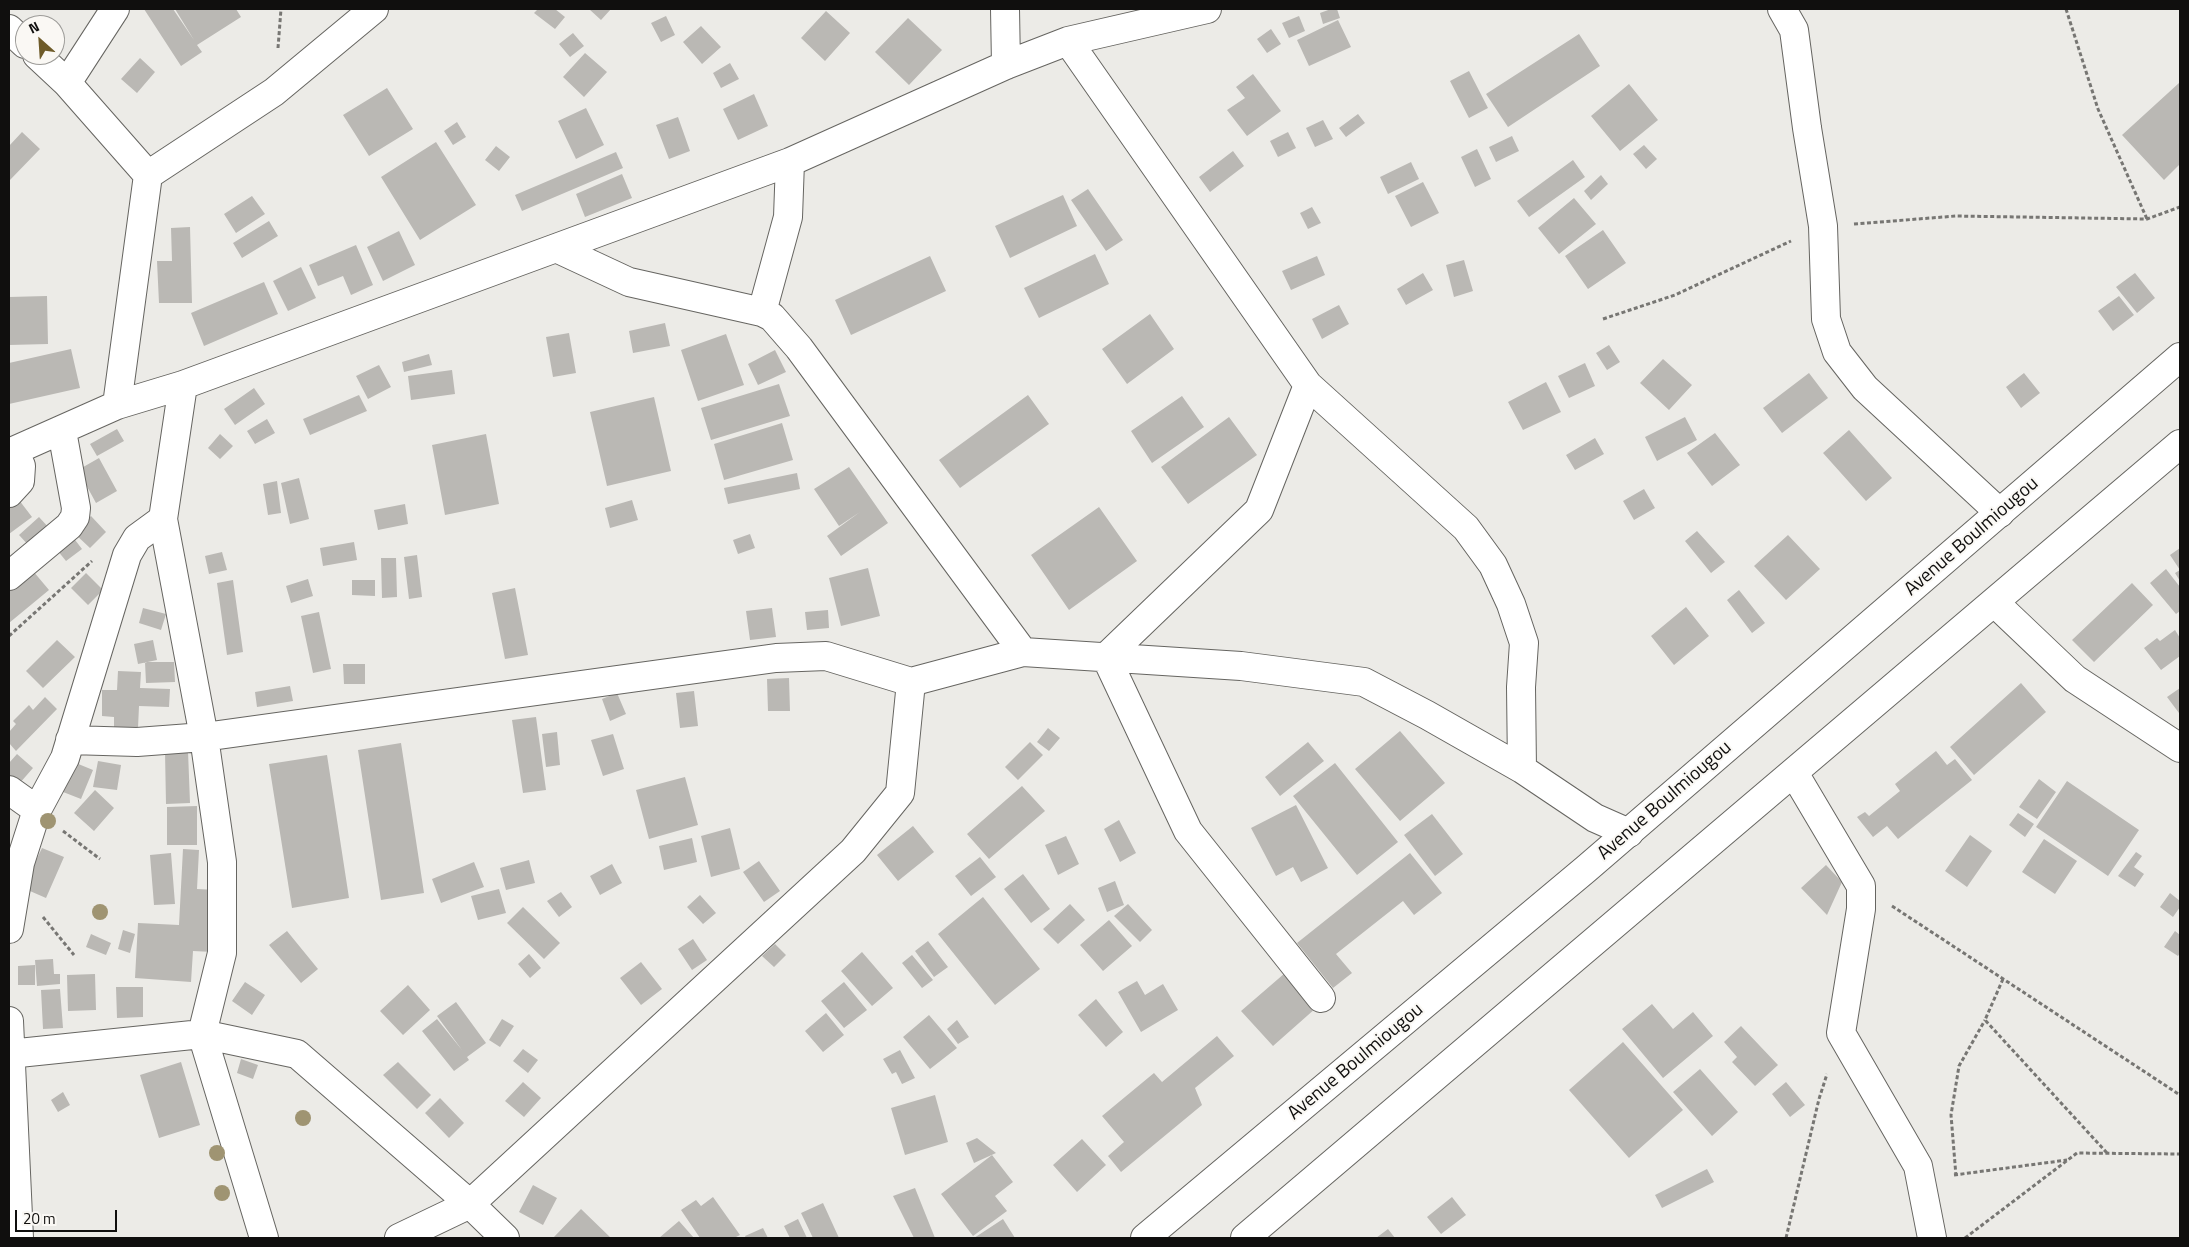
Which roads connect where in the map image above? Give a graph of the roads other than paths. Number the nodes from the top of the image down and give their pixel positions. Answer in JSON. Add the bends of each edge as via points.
{"nodes":[{"id":1,"x":114,"y":9,"type":"edge"},
{"id":2,"x":374,"y":9,"type":"edge"},
{"id":3,"x":1005,"y":9,"type":"edge"},
{"id":4,"x":1206,"y":9,"type":"edge"},
{"id":5,"x":1782,"y":9,"type":"edge"},
{"id":6,"x":1068,"y":41,"type":"junction"},
{"id":7,"x":47,"y":65,"type":"edge"},
{"id":8,"x":1006,"y":65,"type":"junction"},
{"id":9,"x":66,"y":83,"type":"junction"},
{"id":10,"x":790,"y":162,"type":"junction"},
{"id":11,"x":148,"y":175,"type":"junction"},
{"id":12,"x":556,"y":248,"type":"junction"},
{"id":13,"x":762,"y":312,"type":"junction"},
{"id":14,"x":2180,"y":357,"type":"edge"},
{"id":15,"x":183,"y":385,"type":"junction"},
{"id":16,"x":1308,"y":385,"type":"junction"},
{"id":17,"x":118,"y":405,"type":"junction"},
{"id":18,"x":62,"y":432,"type":"junction"},
{"id":19,"x":2180,"y":444,"type":"edge"},
{"id":20,"x":12,"y":453,"type":"edge"},
{"id":21,"x":9,"y":493,"type":"edge"},
{"id":22,"x":2000,"y":513,"type":"junction"},
{"id":23,"x":163,"y":519,"type":"junction"},
{"id":24,"x":9,"y":576,"type":"edge"},
{"id":25,"x":1995,"y":603,"type":"junction"},
{"id":26,"x":1023,"y":652,"type":"junction"},
{"id":27,"x":1106,"y":657,"type":"junction"},
{"id":28,"x":911,"y":682,"type":"junction"},
{"id":29,"x":204,"y":737,"type":"junction"},
{"id":30,"x":70,"y":740,"type":"junction"},
{"id":31,"x":2180,"y":748,"type":"edge"},
{"id":32,"x":1522,"y":769,"type":"junction"},
{"id":33,"x":1794,"y":773,"type":"junction"},
{"id":34,"x":9,"y":790,"type":"edge"},
{"id":35,"x":37,"y":810,"type":"junction"},
{"id":36,"x":1629,"y":832,"type":"junction"},
{"id":37,"x":9,"y":929,"type":"edge"},
{"id":38,"x":1321,"y":998,"type":"dead end"},
{"id":39,"x":9,"y":1021,"type":"edge"},
{"id":40,"x":202,"y":1034,"type":"junction"},
{"id":41,"x":10,"y":1054,"type":"edge"},
{"id":42,"x":470,"y":1204,"type":"junction"},
{"id":43,"x":18,"y":1238,"type":"edge"},
{"id":44,"x":264,"y":1238,"type":"edge"},
{"id":45,"x":399,"y":1238,"type":"edge"},
{"id":46,"x":505,"y":1238,"type":"edge"},
{"id":47,"x":1145,"y":1238,"type":"edge"},
{"id":48,"x":1245,"y":1238,"type":"edge"},
{"id":49,"x":1932,"y":1238,"type":"edge"}],
"edges":[{"from":1,"to":9,"type":"main road"},
{"from":2,"to":11,"type":"main road","via":[[274,92]]},
{"from":3,"to":8,"type":"main road"},
{"from":4,"to":6,"type":"main road"},
{"from":5,"to":22,"type":"main road","via":[[1794,30],[1823,226],[1826,319],[1837,352],[1865,388]]},
{"from":6,"to":8,"type":"main road"},
{"from":6,"to":16,"type":"main road"},
{"from":7,"to":9,"type":"main road"},
{"from":8,"to":10,"type":"main road"},
{"from":9,"to":11,"type":"main road"},
{"from":10,"to":12,"type":"main road"},
{"from":10,"to":13,"type":"main road","via":[[788,217]]},
{"from":11,"to":17,"type":"main road"},
{"from":12,"to":13,"type":"main road","via":[[629,282]]},
{"from":12,"to":15,"type":"main road"},
{"from":13,"to":26,"type":"main road","via":[[772,316],[799,348]]},
{"from":14,"to":22,"type":"main road","name":"Avenue Boulmiougou"},
{"from":15,"to":17,"type":"main road"},
{"from":15,"to":23,"type":"main road"},
{"from":16,"to":27,"type":"main road","via":[[1259,510]]},
{"from":16,"to":32,"type":"main road","via":[[1466,528],[1493,565],[1524,643]]},
{"from":17,"to":18,"type":"main road"},
{"from":18,"to":20,"type":"main road"},
{"from":18,"to":24,"type":"main road","via":[[76,517]]},
{"from":19,"to":25,"type":"main road"},
{"from":20,"to":21,"type":"main road","via":[[21,466],[20,481]]},
{"from":22,"to":36,"type":"main road","name":"Avenue Boulmiougou"},
{"from":23,"to":29,"type":"main road"},
{"from":23,"to":30,"type":"main road","via":[[137,538],[127,554]]},
{"from":25,"to":31,"type":"main road","via":[[2075,679]]},
{"from":25,"to":33,"type":"main road"},
{"from":26,"to":27,"type":"main road"},
{"from":26,"to":28,"type":"main road"},
{"from":27,"to":32,"type":"main road","via":[[1241,666],[1364,682]]},
{"from":27,"to":38,"type":"main road","via":[[1188,831]]},
{"from":28,"to":29,"type":"main road","via":[[826,656],[776,658]]},
{"from":28,"to":42,"type":"main road","via":[[900,793],[852,851]]},
{"from":29,"to":30,"type":"main road","via":[[138,742]]},
{"from":29,"to":40,"type":"main road","via":[[222,862],[222,953]]},
{"from":30,"to":35,"type":"main road","via":[[65,758]]},
{"from":32,"to":36,"type":"main road","via":[[1595,818]]},
{"from":33,"to":48,"type":"main road"},
{"from":33,"to":49,"type":"main road","via":[[1861,886],[1861,909],[1841,1033],[1918,1166]]},
{"from":34,"to":35,"type":"main road"},
{"from":35,"to":37,"type":"main road","via":[[20,863]]},
{"from":36,"to":47,"type":"main road","name":"Avenue Boulmiougou"},
{"from":39,"to":41,"type":"main road"},
{"from":40,"to":41,"type":"main road"},
{"from":40,"to":42,"type":"main road","via":[[297,1054]]},
{"from":40,"to":44,"type":"main road"},
{"from":41,"to":43,"type":"main road"},
{"from":42,"to":45,"type":"main road"},
{"from":42,"to":46,"type":"main road"}]}
